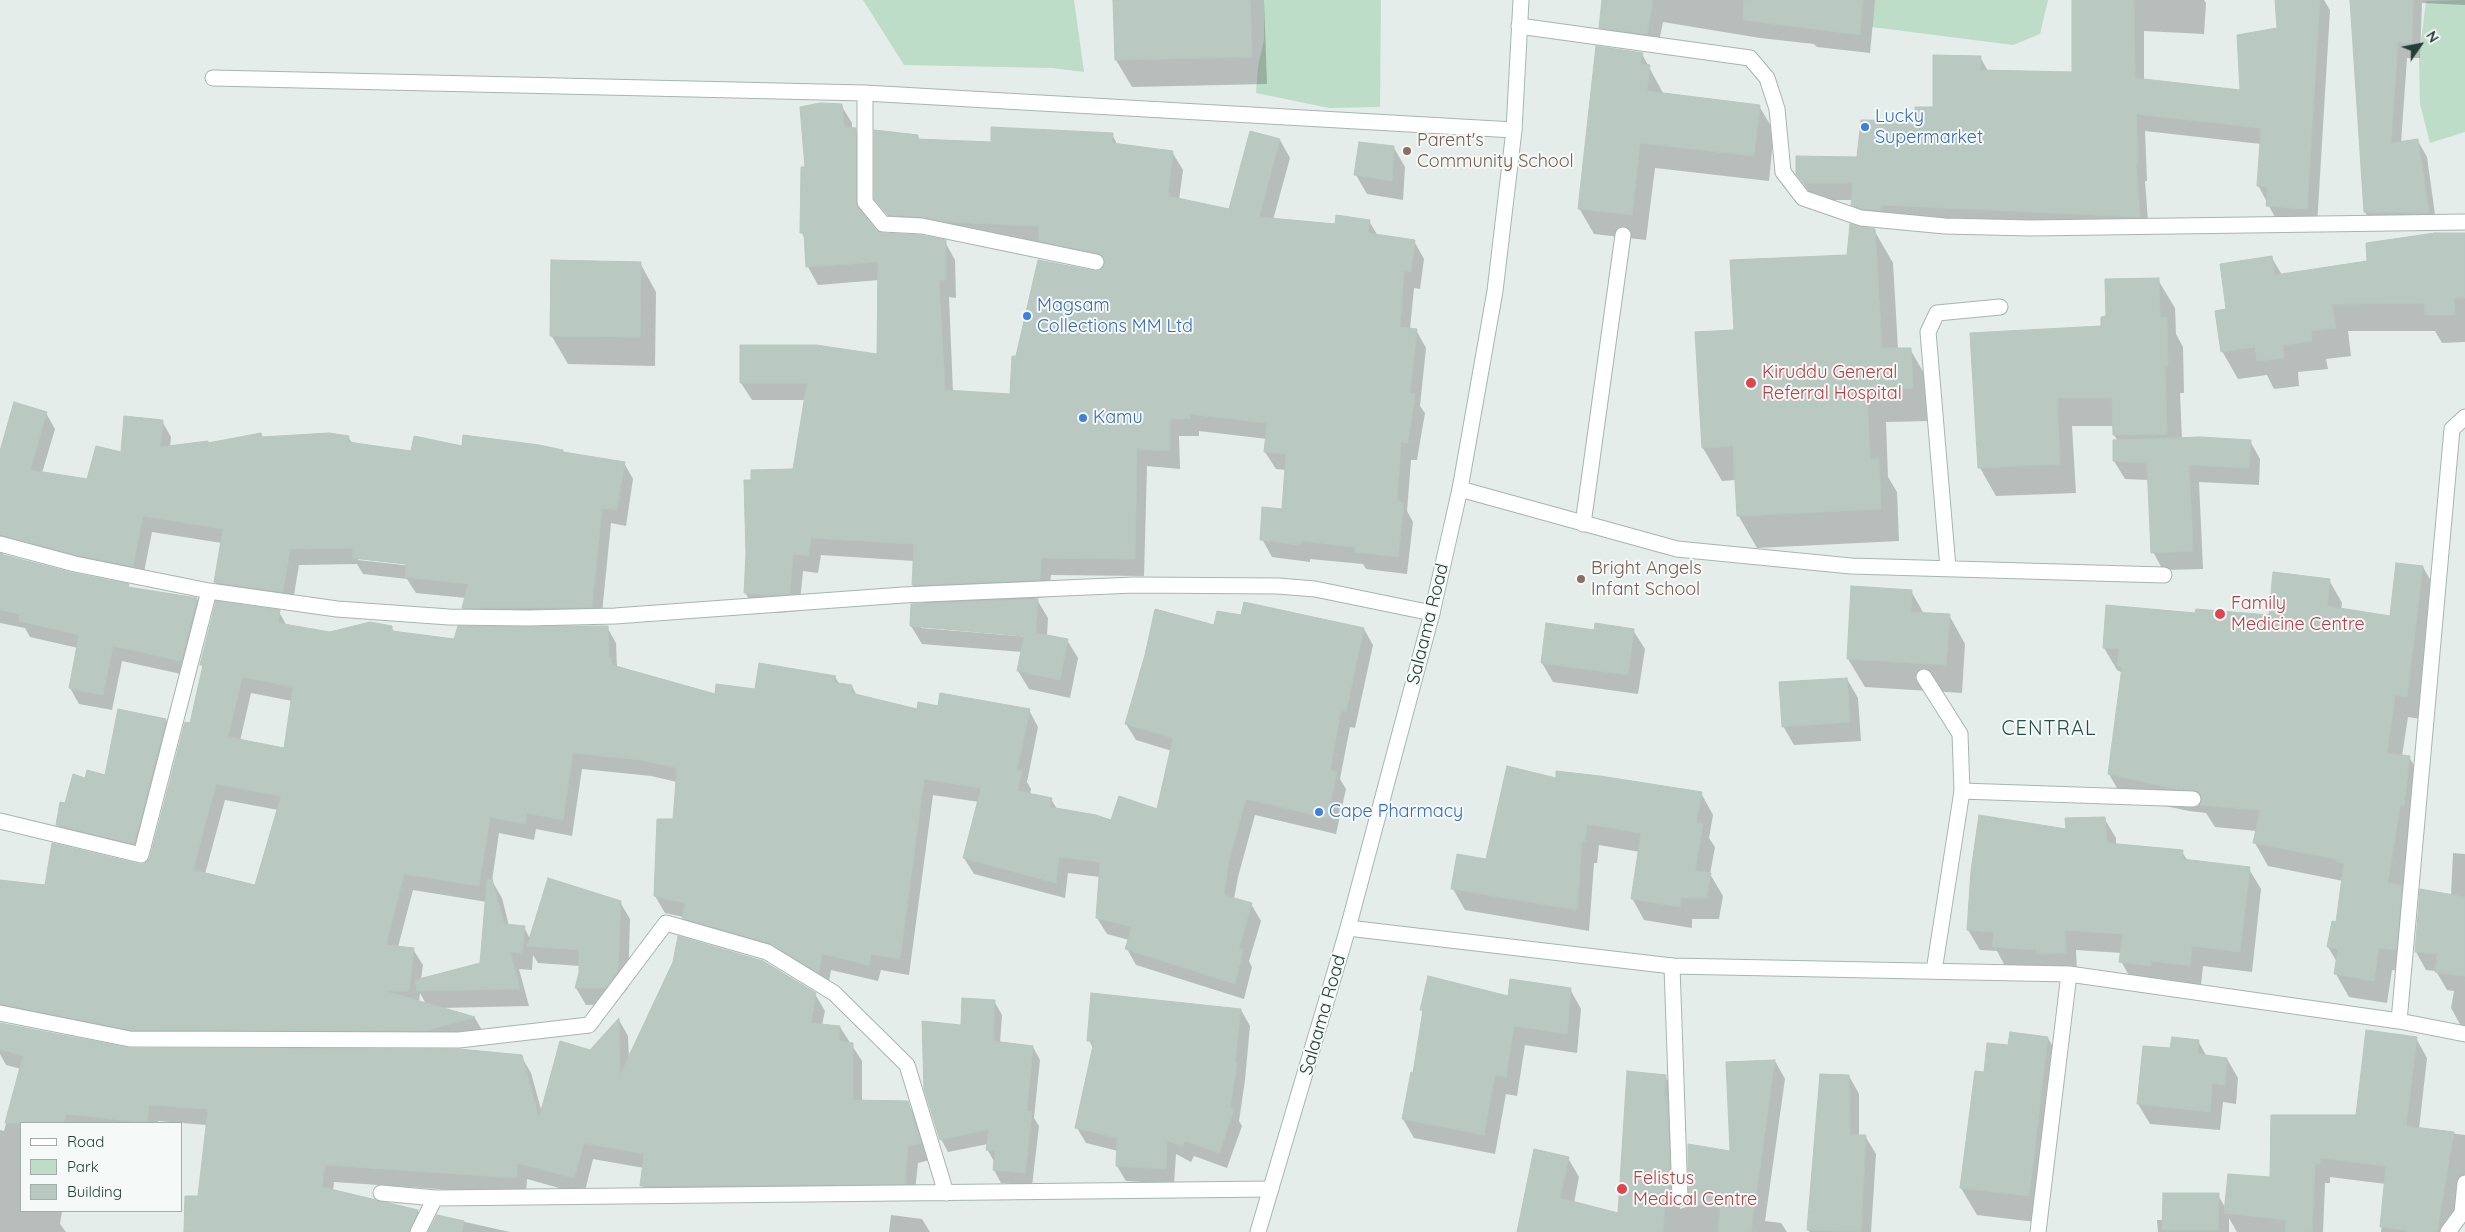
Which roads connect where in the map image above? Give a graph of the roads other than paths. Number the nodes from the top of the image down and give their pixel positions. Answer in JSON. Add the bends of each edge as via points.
{"nodes":[{"id":1,"x":1520,"y":0,"type":"edge"},
{"id":2,"x":1519,"y":26,"type":"junction"},
{"id":3,"x":213,"y":78,"type":"dead end"},
{"id":4,"x":865,"y":94,"type":"junction"},
{"id":5,"x":1514,"y":130,"type":"junction"},
{"id":6,"x":2465,"y":222,"type":"edge"},
{"id":7,"x":1623,"y":235,"type":"dead end"},
{"id":8,"x":1096,"y":262,"type":"dead end"},
{"id":9,"x":2000,"y":307,"type":"dead end"},
{"id":10,"x":2465,"y":416,"type":"edge"},
{"id":11,"x":1460,"y":489,"type":"junction"},
{"id":12,"x":1583,"y":524,"type":"junction"},
{"id":13,"x":0,"y":544,"type":"edge"},
{"id":14,"x":1948,"y":568,"type":"junction"},
{"id":15,"x":2164,"y":575,"type":"dead end"},
{"id":16,"x":209,"y":591,"type":"junction"},
{"id":17,"x":1432,"y":614,"type":"junction"},
{"id":18,"x":1924,"y":677,"type":"dead end"},
{"id":19,"x":1962,"y":791,"type":"junction"},
{"id":20,"x":2193,"y":799,"type":"dead end"},
{"id":21,"x":0,"y":821,"type":"edge"},
{"id":22,"x":1348,"y":928,"type":"junction"},
{"id":23,"x":1672,"y":966,"type":"junction"},
{"id":24,"x":1934,"y":971,"type":"junction"},
{"id":25,"x":2069,"y":974,"type":"junction"},
{"id":26,"x":0,"y":1013,"type":"edge"},
{"id":27,"x":2400,"y":1021,"type":"junction"},
{"id":28,"x":2465,"y":1034,"type":"edge"},
{"id":29,"x":2465,"y":1183,"type":"edge"},
{"id":30,"x":1271,"y":1189,"type":"junction"},
{"id":31,"x":946,"y":1192,"type":"junction"},
{"id":32,"x":381,"y":1193,"type":"dead end"},
{"id":33,"x":435,"y":1198,"type":"junction"},
{"id":34,"x":1680,"y":1198,"type":"dead end"},
{"id":35,"x":418,"y":1232,"type":"edge"},
{"id":36,"x":1258,"y":1232,"type":"edge"},
{"id":37,"x":2038,"y":1232,"type":"edge"},
{"id":38,"x":2448,"y":1232,"type":"edge"}],
"edges":[{"from":1,"to":2,"type":"street","name":"Salaama Road"},
{"from":2,"to":5,"type":"street","name":"Salaama Road"},
{"from":2,"to":6,"type":"street","via":[[1750,58],[1767,78],[1772,93],[1784,172],[1803,198],[1861,218],[1945,226],[2030,228]]},
{"from":3,"to":4,"type":"street"},
{"from":4,"to":5,"type":"street"},
{"from":4,"to":8,"type":"street","via":[[865,202],[883,224],[922,226]]},
{"from":5,"to":11,"type":"street","name":"Salaama Road","via":[[1495,290]]},
{"from":7,"to":12,"type":"street"},
{"from":9,"to":14,"type":"street","via":[[1937,313],[1928,332]]},
{"from":10,"to":27,"type":"street","via":[[2452,429]]},
{"from":11,"to":12,"type":"street"},
{"from":11,"to":17,"type":"street","name":"Salaama Road"},
{"from":12,"to":14,"type":"street","via":[[1677,549],[1851,566]]},
{"from":13,"to":16,"type":"street","via":[[75,564]]},
{"from":14,"to":15,"type":"street"},
{"from":16,"to":17,"type":"street","via":[[337,609],[449,617],[528,618],[624,615],[903,595],[1134,585],[1278,586],[1315,589]]},
{"from":16,"to":21,"type":"street","via":[[141,855]]},
{"from":17,"to":22,"type":"street","name":"Salaama Road"},
{"from":18,"to":19,"type":"street","via":[[1960,734]]},
{"from":19,"to":20,"type":"street"},
{"from":19,"to":24,"type":"street"},
{"from":22,"to":23,"type":"street"},
{"from":22,"to":30,"type":"street","name":"Salaama Road"},
{"from":23,"to":24,"type":"street"},
{"from":23,"to":34,"type":"street"},
{"from":24,"to":25,"type":"street"},
{"from":25,"to":27,"type":"street"},
{"from":25,"to":37,"type":"street"},
{"from":26,"to":31,"type":"street","via":[[130,1038],[459,1040],[589,1025],[666,923],[767,952],[834,993],[907,1065]]},
{"from":27,"to":28,"type":"street"},
{"from":29,"to":38,"type":"street","via":[[2462,1212]]},
{"from":30,"to":31,"type":"street"},
{"from":30,"to":36,"type":"street","name":"Salaama Road"},
{"from":31,"to":33,"type":"street"},
{"from":32,"to":33,"type":"street"},
{"from":33,"to":35,"type":"street"}]}
